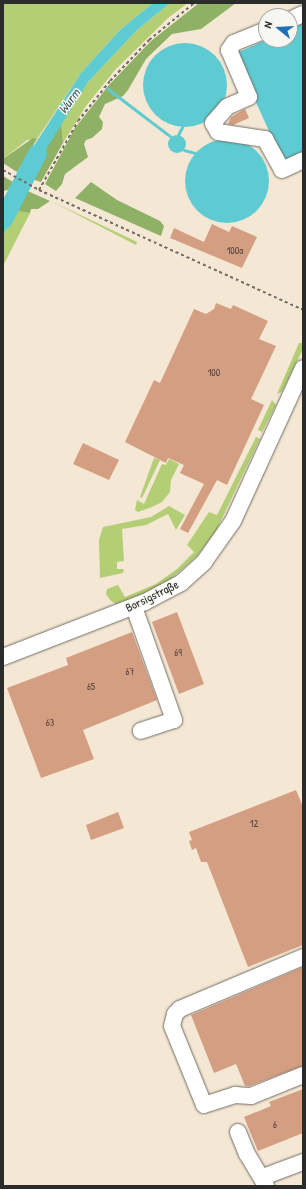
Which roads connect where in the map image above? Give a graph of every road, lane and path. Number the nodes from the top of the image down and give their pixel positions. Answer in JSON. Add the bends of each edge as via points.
{"nodes":[{"id":1,"x":194,"y":3,"type":"edge"},
{"id":2,"x":258,"y":33,"type":"edge"},
{"id":3,"x":303,"y":160,"type":"edge"},
{"id":4,"x":4,"y":171,"type":"edge"},
{"id":5,"x":39,"y":190,"type":"junction"},
{"id":6,"x":303,"y":310,"type":"edge"},
{"id":7,"x":303,"y":368,"type":"edge"},
{"id":8,"x":134,"y":607,"type":"junction"},
{"id":9,"x":3,"y":657,"type":"edge"},
{"id":10,"x":141,"y":732,"type":"dead end"},
{"id":11,"x":303,"y":957,"type":"edge"},
{"id":12,"x":303,"y":1075,"type":"edge"},
{"id":13,"x":238,"y":1132,"type":"dead end"},
{"id":14,"x":303,"y":1162,"type":"edge"},
{"id":15,"x":265,"y":1182,"type":"edge"}],
"edges":[{"from":1,"to":5,"type":"path","via":[[148,40],[110,81],[78,121]]},
{"from":2,"to":3,"type":"street","via":[[234,43],[230,50],[249,97],[227,108],[213,123],[218,132],[265,139],[282,170]]},
{"from":4,"to":5,"type":"path"},
{"from":5,"to":6,"type":"path"},
{"from":7,"to":8,"type":"street","name":"Borsigstraße","via":[[233,521],[217,546],[180,583]]},
{"from":8,"to":9,"type":"street","name":"Borsigstraße"},
{"from":8,"to":10,"type":"street","via":[[174,720]]},
{"from":11,"to":12,"type":"street","via":[[180,1009],[175,1014],[172,1026],[173,1034],[204,1105],[235,1095],[251,1096]]},
{"from":13,"to":15,"type":"street","via":[[247,1154]]},
{"from":14,"to":15,"type":"street"}]}
